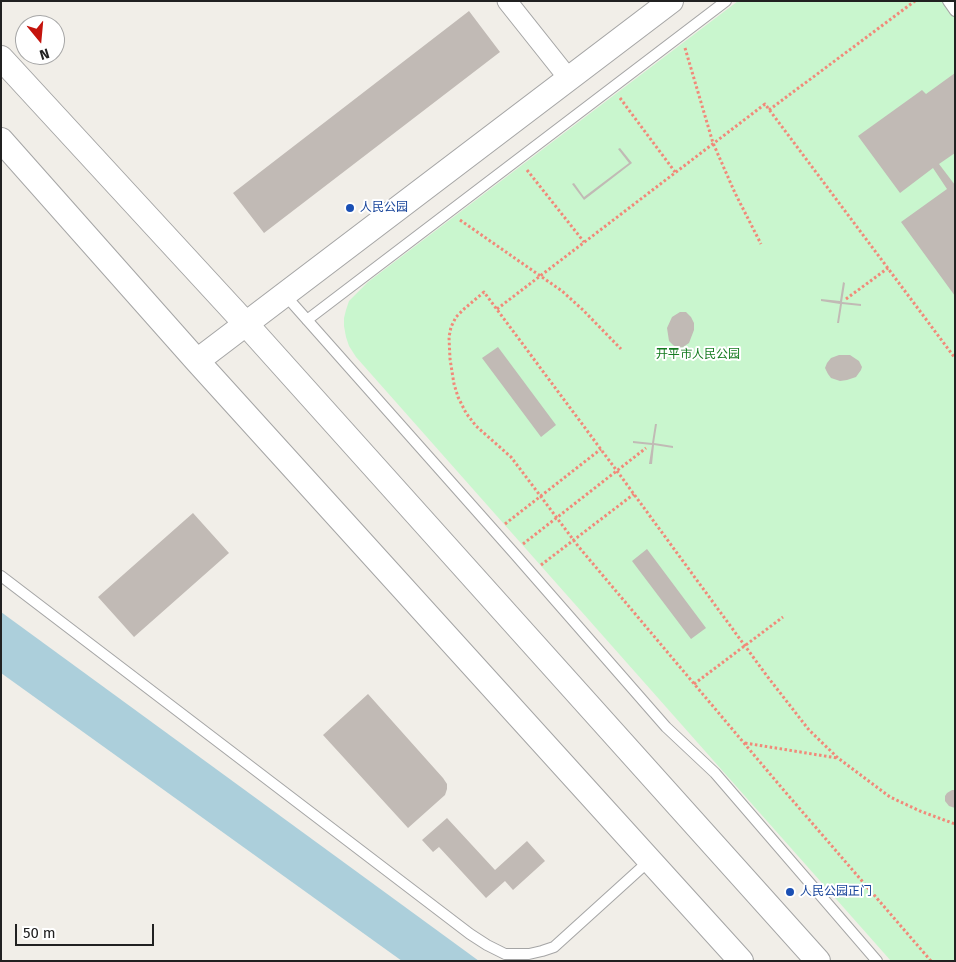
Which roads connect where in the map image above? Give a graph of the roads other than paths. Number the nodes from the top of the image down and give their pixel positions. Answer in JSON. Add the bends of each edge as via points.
{"nodes":[{"id":1,"x":507,"y":1,"type":"edge"},
{"id":2,"x":671,"y":1,"type":"edge"},
{"id":3,"x":726,"y":1,"type":"edge"},
{"id":4,"x":948,"y":1,"type":"edge"},
{"id":5,"x":955,"y":11,"type":"edge"},
{"id":6,"x":1,"y":58,"type":"edge"},
{"id":7,"x":569,"y":79,"type":"junction"},
{"id":8,"x":1,"y":140,"type":"edge"},
{"id":9,"x":285,"y":295,"type":"junction"},
{"id":10,"x":308,"y":320,"type":"junction"},
{"id":11,"x":246,"y":324,"type":"junction"},
{"id":12,"x":197,"y":361,"type":"junction"},
{"id":13,"x":1,"y":576,"type":"edge"},
{"id":14,"x":650,"y":860,"type":"junction"},
{"id":15,"x":740,"y":961,"type":"edge"},
{"id":16,"x":818,"y":961,"type":"edge"},
{"id":17,"x":877,"y":961,"type":"edge"}],
"edges":[{"from":1,"to":7,"type":"street"},
{"from":2,"to":7,"type":"street"},
{"from":3,"to":10,"type":"lane"},
{"from":4,"to":5,"type":"lane"},
{"from":6,"to":11,"type":"street"},
{"from":7,"to":9,"type":"street"},
{"from":8,"to":12,"type":"street"},
{"from":9,"to":10,"type":"lane"},
{"from":9,"to":11,"type":"street"},
{"from":10,"to":17,"type":"lane","via":[[666,727],[715,773]]},
{"from":11,"to":12,"type":"street"},
{"from":11,"to":16,"type":"street"},
{"from":12,"to":14,"type":"street"},
{"from":13,"to":14,"type":"lane","via":[[470,934],[505,954],[529,954],[554,947]]},
{"from":14,"to":15,"type":"street"}]}
